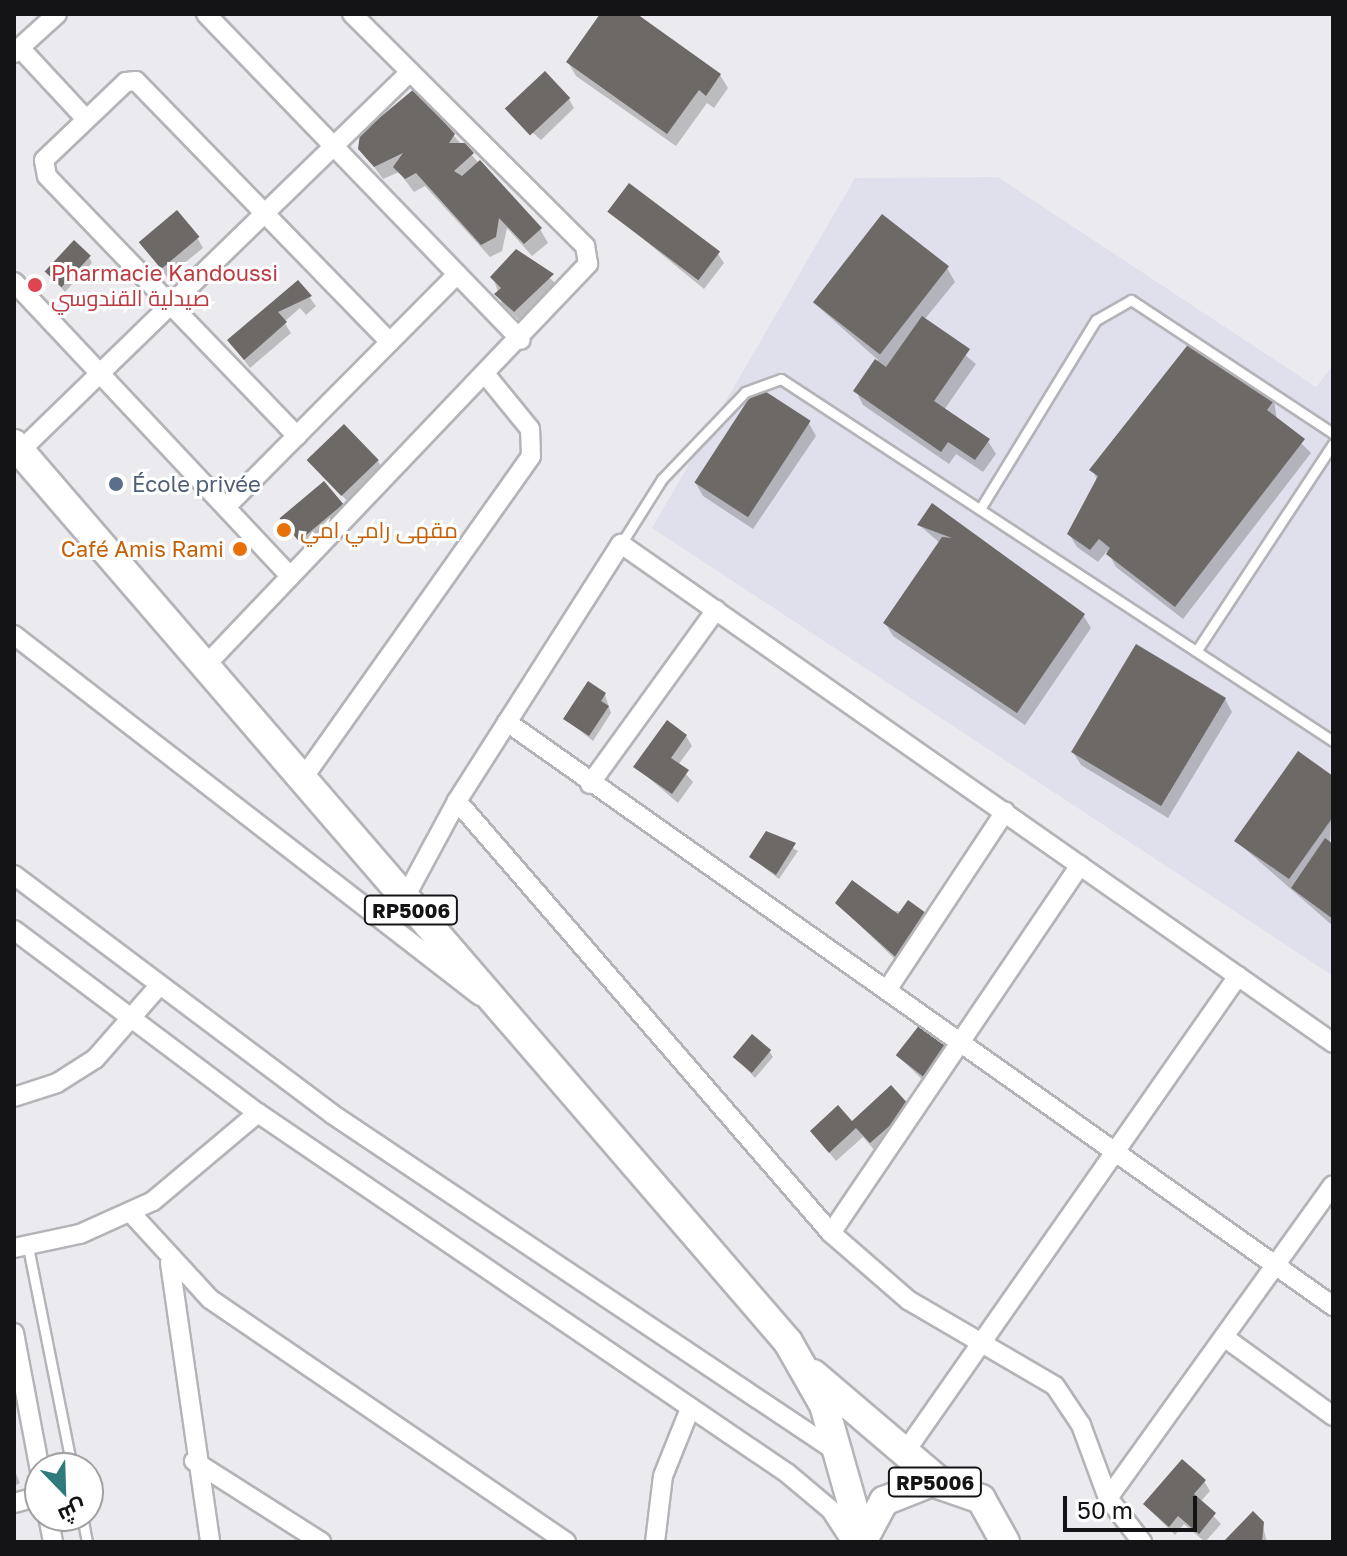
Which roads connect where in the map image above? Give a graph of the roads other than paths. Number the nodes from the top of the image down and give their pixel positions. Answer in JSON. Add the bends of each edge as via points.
{"nodes":[{"id":1,"x":57,"y":14,"type":"edge"},
{"id":2,"x":206,"y":14,"type":"edge"},
{"id":3,"x":352,"y":14,"type":"edge"},
{"id":4,"x":17,"y":50,"type":"edge"},
{"id":5,"x":410,"y":72,"type":"junction"},
{"id":6,"x":86,"y":119,"type":"junction"},
{"id":7,"x":331,"y":144,"type":"junction"},
{"id":8,"x":261,"y":212,"type":"junction"},
{"id":9,"x":457,"y":274,"type":"junction"},
{"id":10,"x":14,"y":282,"type":"edge"},
{"id":11,"x":170,"y":303,"type":"junction"},
{"id":12,"x":521,"y":340,"type":"junction"},
{"id":13,"x":390,"y":342,"type":"junction"},
{"id":14,"x":99,"y":372,"type":"junction"},
{"id":15,"x":486,"y":375,"type":"junction"},
{"id":16,"x":1333,"y":433,"type":"edge"},
{"id":17,"x":297,"y":436,"type":"junction"},
{"id":18,"x":1333,"y":444,"type":"edge"},
{"id":19,"x":17,"y":448,"type":"edge"},
{"id":20,"x":226,"y":507,"type":"junction"},
{"id":21,"x":980,"y":509,"type":"junction"},
{"id":22,"x":621,"y":544,"type":"junction"},
{"id":23,"x":288,"y":574,"type":"junction"},
{"id":24,"x":716,"y":610,"type":"junction"},
{"id":25,"x":14,"y":635,"type":"edge"},
{"id":26,"x":1197,"y":650,"type":"junction"},
{"id":27,"x":204,"y":667,"type":"junction"},
{"id":28,"x":507,"y":722,"type":"junction"},
{"id":29,"x":1333,"y":741,"type":"edge"},
{"id":30,"x":301,"y":781,"type":"junction"},
{"id":31,"x":590,"y":784,"type":"junction"},
{"id":32,"x":457,"y":801,"type":"junction"},
{"id":33,"x":1005,"y":812,"type":"junction"},
{"id":34,"x":1080,"y":865,"type":"junction"},
{"id":35,"x":14,"y":875,"type":"edge"},
{"id":36,"x":403,"y":901,"type":"junction"},
{"id":37,"x":14,"y":930,"type":"edge"},
{"id":38,"x":1238,"y":976,"type":"junction"},
{"id":39,"x":158,"y":987,"type":"junction"},
{"id":40,"x":887,"y":990,"type":"junction"},
{"id":41,"x":497,"y":1007,"type":"junction"},
{"id":42,"x":131,"y":1019,"type":"junction"},
{"id":43,"x":962,"y":1043,"type":"junction"},
{"id":44,"x":1333,"y":1043,"type":"edge"},
{"id":45,"x":14,"y":1097,"type":"edge"},
{"id":46,"x":258,"y":1113,"type":"junction"},
{"id":47,"x":1114,"y":1149,"type":"junction"},
{"id":48,"x":1333,"y":1185,"type":"edge"},
{"id":49,"x":131,"y":1213,"type":"junction"},
{"id":50,"x":831,"y":1233,"type":"junction"},
{"id":51,"x":21,"y":1247,"type":"edge"},
{"id":52,"x":170,"y":1263,"type":"junction"},
{"id":53,"x":1274,"y":1265,"type":"junction"},
{"id":54,"x":1333,"y":1306,"type":"edge"},
{"id":55,"x":14,"y":1333,"type":"edge"},
{"id":56,"x":1224,"y":1337,"type":"junction"},
{"id":57,"x":987,"y":1341,"type":"junction"},
{"id":58,"x":811,"y":1372,"type":"junction"},
{"id":59,"x":690,"y":1409,"type":"junction"},
{"id":60,"x":1333,"y":1416,"type":"edge"},
{"id":61,"x":37,"y":1452,"type":"edge"},
{"id":62,"x":68,"y":1452,"type":"edge"},
{"id":63,"x":905,"y":1452,"type":"junction"},
{"id":64,"x":841,"y":1454,"type":"junction"},
{"id":65,"x":194,"y":1461,"type":"junction"},
{"id":66,"x":940,"y":1482,"type":"junction"},
{"id":67,"x":1108,"y":1498,"type":"junction"},
{"id":68,"x":859,"y":1541,"type":"edge"},
{"id":69,"x":210,"y":1542,"type":"edge"},
{"id":70,"x":321,"y":1542,"type":"edge"},
{"id":71,"x":566,"y":1542,"type":"edge"},
{"id":72,"x":655,"y":1542,"type":"edge"},
{"id":73,"x":1005,"y":1542,"type":"edge"},
{"id":74,"x":1142,"y":1542,"type":"edge"}],
"edges":[{"from":1,"to":4,"type":"street"},
{"from":2,"to":7,"type":"street"},
{"from":3,"to":5,"type":"street"},
{"from":4,"to":6,"type":"street"},
{"from":5,"to":7,"type":"street"},
{"from":5,"to":12,"type":"street","via":[[588,253],[586,272]]},
{"from":6,"to":8,"type":"street","via":[[136,81]]},
{"from":6,"to":11,"type":"street","via":[[44,160],[44,171]]},
{"from":7,"to":8,"type":"street"},
{"from":7,"to":9,"type":"street"},
{"from":8,"to":11,"type":"street"},
{"from":8,"to":13,"type":"street"},
{"from":9,"to":12,"type":"street"},
{"from":9,"to":13,"type":"street"},
{"from":10,"to":14,"type":"street"},
{"from":11,"to":14,"type":"street"},
{"from":11,"to":17,"type":"street"},
{"from":12,"to":15,"type":"street"},
{"from":13,"to":17,"type":"street"},
{"from":14,"to":19,"type":"street"},
{"from":14,"to":20,"type":"street"},
{"from":15,"to":23,"type":"street"},
{"from":15,"to":30,"type":"street","via":[[530,429],[531,456]]},
{"from":16,"to":21,"type":"lane","via":[[1131,300],[1096,320]]},
{"from":17,"to":20,"type":"street"},
{"from":18,"to":26,"type":"lane"},
{"from":19,"to":27,"type":"main road","number":"RP5006"},
{"from":20,"to":23,"type":"street"},
{"from":21,"to":22,"type":"lane","via":[[772,378],[745,392],[662,479]]},
{"from":21,"to":26,"type":"lane"},
{"from":22,"to":24,"type":"street"},
{"from":22,"to":28,"type":"street"},
{"from":23,"to":27,"type":"street"},
{"from":24,"to":31,"type":"street"},
{"from":24,"to":33,"type":"street"},
{"from":25,"to":41,"type":"street"},
{"from":26,"to":29,"type":"lane"},
{"from":27,"to":30,"type":"main road","number":"RP5006"},
{"from":28,"to":31,"type":"street"},
{"from":28,"to":32,"type":"street"},
{"from":30,"to":36,"type":"main road","number":"RP5006"},
{"from":31,"to":40,"type":"street"},
{"from":32,"to":36,"type":"street"},
{"from":32,"to":50,"type":"street"},
{"from":33,"to":34,"type":"street"},
{"from":33,"to":40,"type":"street"},
{"from":34,"to":38,"type":"street"},
{"from":34,"to":43,"type":"street"},
{"from":35,"to":39,"type":"street"},
{"from":36,"to":41,"type":"main road","number":"RP5006"},
{"from":37,"to":42,"type":"street"},
{"from":38,"to":44,"type":"street"},
{"from":38,"to":47,"type":"street"},
{"from":39,"to":42,"type":"street"},
{"from":39,"to":64,"type":"street","via":[[332,1114]]},
{"from":40,"to":43,"type":"street"},
{"from":41,"to":58,"type":"main road","number":"RP5006"},
{"from":42,"to":45,"type":"street","via":[[77,1072]]},
{"from":42,"to":46,"type":"street"},
{"from":43,"to":47,"type":"street"},
{"from":43,"to":50,"type":"street"},
{"from":46,"to":49,"type":"street","via":[[180,1182]]},
{"from":46,"to":59,"type":"street"},
{"from":47,"to":53,"type":"street"},
{"from":47,"to":57,"type":"street"},
{"from":48,"to":53,"type":"street"},
{"from":49,"to":51,"type":"street"},
{"from":49,"to":52,"type":"street"},
{"from":50,"to":57,"type":"street","via":[[908,1300]]},
{"from":51,"to":62,"type":"lane"},
{"from":52,"to":65,"type":"street"},
{"from":52,"to":71,"type":"street","via":[[210,1299]]},
{"from":53,"to":54,"type":"street"},
{"from":53,"to":56,"type":"street"},
{"from":55,"to":61,"type":"street"},
{"from":56,"to":60,"type":"street"},
{"from":56,"to":67,"type":"street"},
{"from":57,"to":63,"type":"street"},
{"from":57,"to":67,"type":"street","via":[[1055,1386],[1071,1405]]},
{"from":58,"to":63,"type":"main road","number":"RP5006"},
{"from":58,"to":64,"type":"main road","number":"RP5006"},
{"from":59,"to":68,"type":"street","via":[[816,1496]]},
{"from":59,"to":72,"type":"street","via":[[663,1476]]},
{"from":63,"to":66,"type":"main road","number":"RP5006"},
{"from":64,"to":68,"type":"main road","number":"RP5006"},
{"from":65,"to":69,"type":"street"},
{"from":65,"to":70,"type":"street"},
{"from":66,"to":68,"type":"main road","number":"RP5006","via":[[891,1495]]},
{"from":66,"to":73,"type":"main road","number":"RP5006","via":[[981,1499]]},
{"from":67,"to":74,"type":"street"}]}
